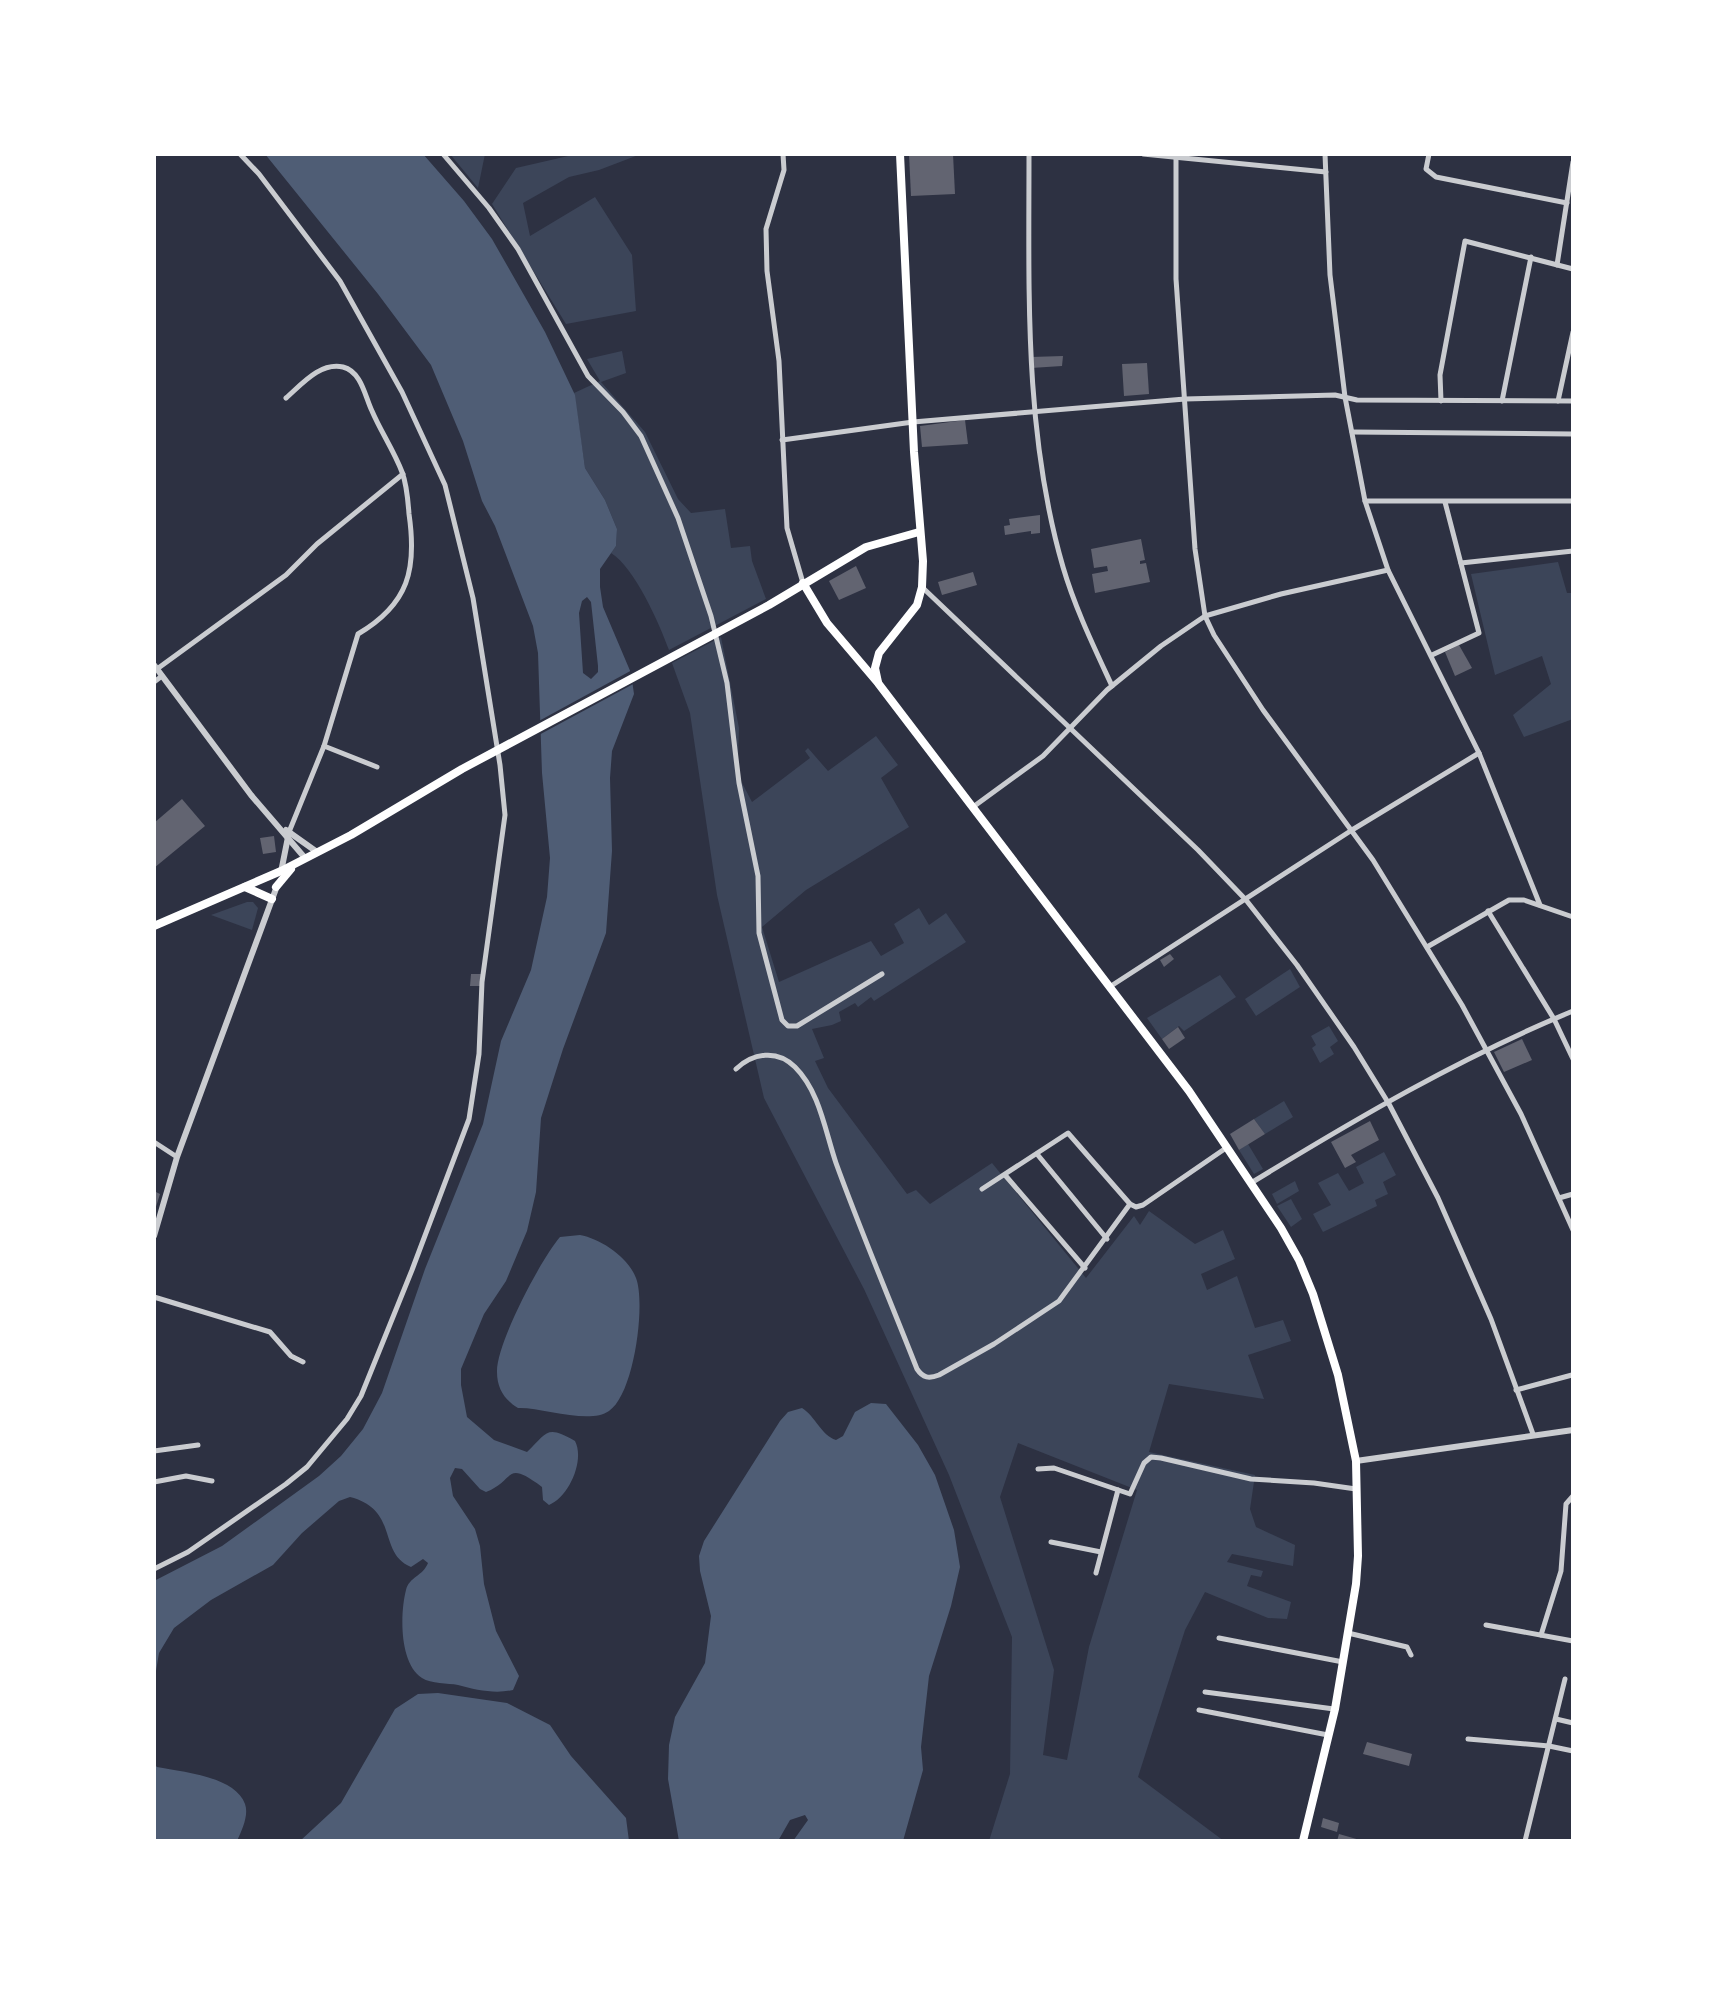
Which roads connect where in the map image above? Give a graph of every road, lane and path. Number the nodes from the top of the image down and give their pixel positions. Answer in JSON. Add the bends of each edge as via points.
{"nodes":[{"id":1,"x":240,"y":154,"type":"edge"},
{"id":2,"x":443,"y":154,"type":"edge"},
{"id":3,"x":783,"y":154,"type":"edge"},
{"id":4,"x":900,"y":154,"type":"edge"},
{"id":5,"x":1029,"y":154,"type":"edge"},
{"id":6,"x":1143,"y":154,"type":"edge"},
{"id":7,"x":1325,"y":154,"type":"edge"},
{"id":8,"x":1429,"y":154,"type":"edge"},
{"id":9,"x":1176,"y":155,"type":"edge"},
{"id":10,"x":1573,"y":162,"type":"edge"},
{"id":11,"x":1326,"y":172,"type":"junction"},
{"id":12,"x":1567,"y":203,"type":"junction"},
{"id":13,"x":1531,"y":257,"type":"junction"},
{"id":14,"x":1557,"y":265,"type":"junction"},
{"id":15,"x":1573,"y":269,"type":"edge"},
{"id":16,"x":1573,"y":332,"type":"edge"},
{"id":17,"x":1345,"y":397,"type":"junction"},
{"id":18,"x":286,"y":398,"type":"dead end"},
{"id":19,"x":1185,"y":399,"type":"junction"},
{"id":20,"x":1441,"y":401,"type":"junction"},
{"id":21,"x":1502,"y":401,"type":"junction"},
{"id":22,"x":1558,"y":401,"type":"junction"},
{"id":23,"x":1573,"y":401,"type":"edge"},
{"id":24,"x":1033,"y":412,"type":"junction"},
{"id":25,"x":913,"y":422,"type":"junction"},
{"id":26,"x":1352,"y":432,"type":"junction"},
{"id":27,"x":1573,"y":434,"type":"edge"},
{"id":28,"x":782,"y":440,"type":"junction"},
{"id":29,"x":403,"y":474,"type":"junction"},
{"id":30,"x":1365,"y":501,"type":"junction"},
{"id":31,"x":1573,"y":501,"type":"edge"},
{"id":32,"x":1445,"y":502,"type":"junction"},
{"id":33,"x":919,"y":532,"type":"junction"},
{"id":34,"x":1573,"y":551,"type":"edge"},
{"id":35,"x":1461,"y":563,"type":"junction"},
{"id":36,"x":1388,"y":570,"type":"junction"},
{"id":37,"x":803,"y":583,"type":"junction"},
{"id":38,"x":922,"y":587,"type":"junction"},
{"id":39,"x":1205,"y":616,"type":"junction"},
{"id":40,"x":1432,"y":655,"type":"junction"},
{"id":41,"x":156,"y":667,"type":"edge"},
{"id":42,"x":162,"y":676,"type":"junction"},
{"id":43,"x":154,"y":682,"type":"edge"},
{"id":44,"x":878,"y":683,"type":"junction"},
{"id":45,"x":1112,"y":686,"type":"junction"},
{"id":46,"x":1069,"y":728,"type":"junction"},
{"id":47,"x":324,"y":746,"type":"junction"},
{"id":48,"x":1479,"y":753,"type":"junction"},
{"id":49,"x":377,"y":767,"type":"dead end"},
{"id":50,"x":973,"y":807,"type":"junction"},
{"id":51,"x":1352,"y":830,"type":"junction"},
{"id":52,"x":288,"y":836,"type":"junction"},
{"id":53,"x":317,"y":852,"type":"junction"},
{"id":54,"x":305,"y":858,"type":"junction"},
{"id":55,"x":295,"y":864,"type":"junction"},
{"id":56,"x":281,"y":871,"type":"junction"},
{"id":57,"x":245,"y":887,"type":"junction"},
{"id":58,"x":276,"y":887,"type":"junction"},
{"id":59,"x":272,"y":899,"type":"junction"},
{"id":60,"x":1246,"y":900,"type":"junction"},
{"id":61,"x":1540,"y":905,"type":"junction"},
{"id":62,"x":1488,"y":911,"type":"junction"},
{"id":63,"x":1573,"y":916,"type":"edge"},
{"id":64,"x":154,"y":926,"type":"edge"},
{"id":65,"x":1427,"y":947,"type":"junction"},
{"id":66,"x":882,"y":974,"type":"dead end"},
{"id":67,"x":1111,"y":986,"type":"junction"},
{"id":68,"x":1573,"y":1011,"type":"edge"},
{"id":69,"x":1554,"y":1019,"type":"junction"},
{"id":70,"x":1487,"y":1049,"type":"junction"},
{"id":71,"x":1573,"y":1059,"type":"edge"},
{"id":72,"x":736,"y":1069,"type":"dead end"},
{"id":73,"x":1389,"y":1104,"type":"junction"},
{"id":74,"x":154,"y":1142,"type":"edge"},
{"id":75,"x":1226,"y":1148,"type":"junction"},
{"id":76,"x":1037,"y":1154,"type":"junction"},
{"id":77,"x":177,"y":1157,"type":"junction"},
{"id":78,"x":1005,"y":1175,"type":"junction"},
{"id":79,"x":1251,"y":1183,"type":"junction"},
{"id":80,"x":982,"y":1189,"type":"dead end"},
{"id":81,"x":1573,"y":1194,"type":"edge"},
{"id":82,"x":1559,"y":1198,"type":"junction"},
{"id":83,"x":1130,"y":1204,"type":"junction"},
{"id":84,"x":1573,"y":1230,"type":"edge"},
{"id":85,"x":154,"y":1236,"type":"edge"},
{"id":86,"x":1107,"y":1239,"type":"junction"},
{"id":87,"x":1085,"y":1268,"type":"junction"},
{"id":88,"x":154,"y":1297,"type":"edge"},
{"id":89,"x":303,"y":1362,"type":"dead end"},
{"id":90,"x":1572,"y":1375,"type":"edge"},
{"id":91,"x":1516,"y":1390,"type":"junction"},
{"id":92,"x":1573,"y":1430,"type":"edge"},
{"id":93,"x":1533,"y":1434,"type":"junction"},
{"id":94,"x":198,"y":1445,"type":"dead end"},
{"id":95,"x":154,"y":1451,"type":"edge"},
{"id":96,"x":1356,"y":1461,"type":"junction"},
{"id":97,"x":1038,"y":1469,"type":"dead end"},
{"id":98,"x":212,"y":1481,"type":"dead end"},
{"id":99,"x":154,"y":1482,"type":"edge"},
{"id":100,"x":1358,"y":1489,"type":"junction"},
{"id":101,"x":1118,"y":1490,"type":"junction"},
{"id":102,"x":1573,"y":1496,"type":"edge"},
{"id":103,"x":1051,"y":1542,"type":"dead end"},
{"id":104,"x":1101,"y":1552,"type":"junction"},
{"id":105,"x":154,"y":1569,"type":"edge"},
{"id":106,"x":1096,"y":1573,"type":"dead end"},
{"id":107,"x":1486,"y":1625,"type":"dead end"},
{"id":108,"x":1348,"y":1633,"type":"junction"},
{"id":109,"x":1541,"y":1635,"type":"junction"},
{"id":110,"x":1219,"y":1638,"type":"dead end"},
{"id":111,"x":1573,"y":1641,"type":"edge"},
{"id":112,"x":1411,"y":1655,"type":"dead end"},
{"id":113,"x":1343,"y":1662,"type":"junction"},
{"id":114,"x":1565,"y":1679,"type":"dead end"},
{"id":115,"x":1205,"y":1692,"type":"dead end"},
{"id":116,"x":1335,"y":1709,"type":"junction"},
{"id":117,"x":1199,"y":1710,"type":"dead end"},
{"id":118,"x":1556,"y":1719,"type":"junction"},
{"id":119,"x":1573,"y":1723,"type":"edge"},
{"id":120,"x":1330,"y":1736,"type":"junction"},
{"id":121,"x":1468,"y":1739,"type":"dead end"},
{"id":122,"x":1549,"y":1746,"type":"junction"},
{"id":123,"x":1573,"y":1751,"type":"edge"},
{"id":124,"x":1303,"y":1841,"type":"edge"},
{"id":125,"x":1525,"y":1841,"type":"edge"}],
"edges":[{"from":1,"to":105,"type":"street","via":[[340,281],[402,392],[445,485],[473,598],[505,815],[469,1119],[361,1396],[307,1467],[231,1524]]},
{"from":2,"to":66,"type":"street","via":[[518,249],[588,376],[641,436],[678,518],[727,683],[739,783],[758,876],[759,933],[782,1020],[797,1026]]},
{"from":3,"to":28,"type":"street","via":[[784,170],[766,229]]},
{"from":4,"to":25,"type":"main road"},
{"from":5,"to":24,"type":"street"},
{"from":6,"to":9,"type":"street"},
{"from":7,"to":11,"type":"street"},
{"from":8,"to":12,"type":"street","via":[[1426,169],[1436,177]]},
{"from":9,"to":11,"type":"street"},
{"from":9,"to":19,"type":"street","via":[[1176,279]]},
{"from":10,"to":12,"type":"street"},
{"from":11,"to":17,"type":"street","via":[[1327,232]]},
{"from":12,"to":14,"type":"street"},
{"from":13,"to":14,"type":"street"},
{"from":13,"to":20,"type":"street","via":[[1465,241],[1440,375]]},
{"from":13,"to":21,"type":"street"},
{"from":14,"to":15,"type":"street"},
{"from":16,"to":22,"type":"street"},
{"from":17,"to":19,"type":"street"},
{"from":17,"to":20,"type":"street"},
{"from":17,"to":26,"type":"street"},
{"from":18,"to":29,"type":"street","via":[[323,367],[345,367],[359,379]]},
{"from":19,"to":24,"type":"street"},
{"from":19,"to":39,"type":"street"},
{"from":20,"to":21,"type":"street"},
{"from":21,"to":22,"type":"street"},
{"from":22,"to":23,"type":"street"},
{"from":24,"to":25,"type":"street"},
{"from":24,"to":45,"type":"street","via":[[1063,566]]},
{"from":25,"to":28,"type":"street"},
{"from":25,"to":33,"type":"main road"},
{"from":26,"to":27,"type":"street"},
{"from":26,"to":30,"type":"street"},
{"from":28,"to":37,"type":"street","via":[[787,528]]},
{"from":29,"to":41,"type":"street","via":[[286,575]]},
{"from":29,"to":47,"type":"street","via":[[414,548],[411,573],[393,605],[358,634]]},
{"from":30,"to":32,"type":"street"},
{"from":30,"to":36,"type":"street"},
{"from":31,"to":32,"type":"street"},
{"from":32,"to":35,"type":"street"},
{"from":33,"to":37,"type":"main road","via":[[866,547]]},
{"from":33,"to":38,"type":"main road"},
{"from":34,"to":35,"type":"street"},
{"from":35,"to":40,"type":"street","via":[[1479,633]]},
{"from":36,"to":39,"type":"street"},
{"from":36,"to":40,"type":"street"},
{"from":37,"to":44,"type":"main road","via":[[827,623]]},
{"from":37,"to":53,"type":"main road"},
{"from":38,"to":44,"type":"main road","via":[[917,605],[879,653]]},
{"from":38,"to":46,"type":"street"},
{"from":39,"to":45,"type":"street"},
{"from":39,"to":51,"type":"street","via":[[1263,710]]},
{"from":40,"to":48,"type":"street"},
{"from":41,"to":42,"type":"street"},
{"from":42,"to":43,"type":"street"},
{"from":42,"to":52,"type":"street"},
{"from":44,"to":50,"type":"main road"},
{"from":45,"to":46,"type":"street"},
{"from":46,"to":50,"type":"street","via":[[1043,756]]},
{"from":46,"to":60,"type":"street"},
{"from":47,"to":49,"type":"street"},
{"from":47,"to":52,"type":"street"},
{"from":48,"to":51,"type":"street"},
{"from":48,"to":61,"type":"street"},
{"from":50,"to":67,"type":"main road"},
{"from":51,"to":60,"type":"street"},
{"from":51,"to":65,"type":"street"},
{"from":52,"to":53,"type":"street"},
{"from":52,"to":54,"type":"street"},
{"from":52,"to":56,"type":"street"},
{"from":53,"to":54,"type":"main road"},
{"from":54,"to":55,"type":"main road"},
{"from":55,"to":56,"type":"main road"},
{"from":55,"to":58,"type":"main road"},
{"from":56,"to":57,"type":"main road"},
{"from":56,"to":58,"type":"street"},
{"from":57,"to":59,"type":"main road"},
{"from":57,"to":64,"type":"main road"},
{"from":58,"to":59,"type":"street"},
{"from":59,"to":77,"type":"street"},
{"from":60,"to":67,"type":"street"},
{"from":60,"to":73,"type":"street","via":[[1328,1008]]},
{"from":61,"to":62,"type":"street","via":[[1517,899]]},
{"from":61,"to":63,"type":"street"},
{"from":62,"to":65,"type":"street"},
{"from":62,"to":69,"type":"street"},
{"from":65,"to":70,"type":"street"},
{"from":67,"to":75,"type":"main road"},
{"from":68,"to":69,"type":"street"},
{"from":69,"to":70,"type":"street"},
{"from":69,"to":71,"type":"street"},
{"from":70,"to":73,"type":"street"},
{"from":70,"to":82,"type":"street"},
{"from":72,"to":87,"type":"street","via":[[747,1060],[779,1056],[807,1081],[924,1376],[939,1375],[1049,1309]]},
{"from":73,"to":79,"type":"street"},
{"from":73,"to":91,"type":"street","via":[[1450,1226]]},
{"from":74,"to":77,"type":"street"},
{"from":75,"to":79,"type":"main road"},
{"from":75,"to":83,"type":"street","via":[[1143,1205]]},
{"from":76,"to":78,"type":"street"},
{"from":76,"to":83,"type":"street","via":[[1068,1133]]},
{"from":76,"to":86,"type":"street"},
{"from":77,"to":85,"type":"street"},
{"from":78,"to":80,"type":"street"},
{"from":78,"to":87,"type":"street"},
{"from":79,"to":96,"type":"main road","via":[[1299,1260],[1313,1294],[1338,1375]]},
{"from":81,"to":82,"type":"street"},
{"from":82,"to":84,"type":"street"},
{"from":83,"to":86,"type":"street"},
{"from":86,"to":87,"type":"street"},
{"from":88,"to":89,"type":"street","via":[[270,1332]]},
{"from":90,"to":91,"type":"street"},
{"from":91,"to":93,"type":"street"},
{"from":92,"to":93,"type":"street"},
{"from":93,"to":96,"type":"street"},
{"from":94,"to":95,"type":"street"},
{"from":96,"to":100,"type":"main road"},
{"from":97,"to":101,"type":"street","via":[[1054,1468]]},
{"from":98,"to":99,"type":"street","via":[[186,1476]]},
{"from":100,"to":101,"type":"street","via":[[1251,1479],[1151,1457],[1130,1494]]},
{"from":100,"to":108,"type":"main road","via":[[1358,1556]]},
{"from":101,"to":104,"type":"street"},
{"from":102,"to":109,"type":"street","via":[[1566,1504],[1561,1571]]},
{"from":103,"to":104,"type":"street"},
{"from":104,"to":106,"type":"street"},
{"from":107,"to":109,"type":"street"},
{"from":108,"to":112,"type":"street","via":[[1407,1647]]},
{"from":108,"to":113,"type":"main road"},
{"from":109,"to":111,"type":"street"},
{"from":110,"to":113,"type":"street"},
{"from":113,"to":116,"type":"main road"},
{"from":114,"to":118,"type":"street"},
{"from":115,"to":116,"type":"street"},
{"from":116,"to":120,"type":"main road"},
{"from":117,"to":120,"type":"street"},
{"from":118,"to":119,"type":"street"},
{"from":118,"to":122,"type":"street"},
{"from":120,"to":124,"type":"main road"},
{"from":121,"to":122,"type":"street"},
{"from":122,"to":123,"type":"street"},
{"from":122,"to":125,"type":"street"}]}
